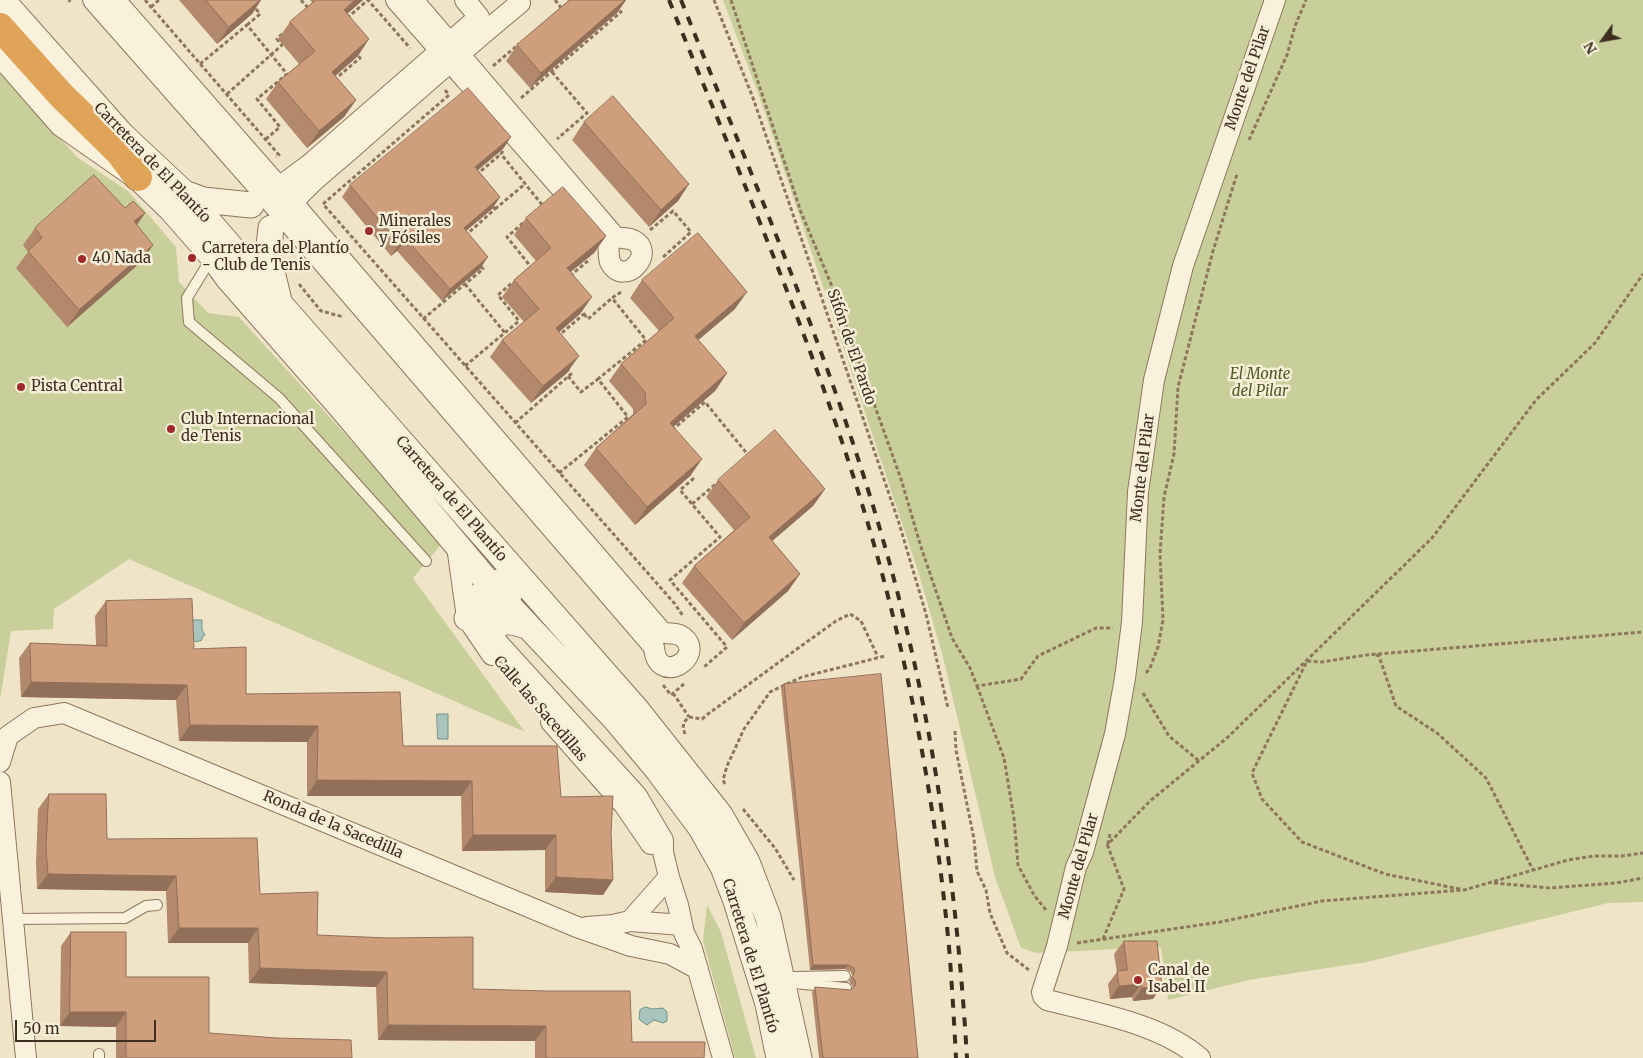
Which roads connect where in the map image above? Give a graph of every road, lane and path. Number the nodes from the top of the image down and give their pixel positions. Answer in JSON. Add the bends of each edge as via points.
{"nodes":[{"id":1,"x":2,"y":0,"type":"edge"},
{"id":2,"x":93,"y":0,"type":"edge"},
{"id":3,"x":115,"y":0,"type":"edge"},
{"id":4,"x":145,"y":0,"type":"edge"},
{"id":5,"x":158,"y":0,"type":"edge"},
{"id":6,"x":249,"y":0,"type":"edge"},
{"id":7,"x":301,"y":0,"type":"edge"},
{"id":8,"x":396,"y":0,"type":"edge"},
{"id":9,"x":413,"y":0,"type":"edge"},
{"id":10,"x":465,"y":0,"type":"edge"},
{"id":11,"x":518,"y":0,"type":"edge"},
{"id":12,"x":714,"y":0,"type":"edge"},
{"id":13,"x":731,"y":0,"type":"edge"},
{"id":14,"x":1275,"y":0,"type":"edge"},
{"id":15,"x":1306,"y":0,"type":"edge"},
{"id":16,"x":620,"y":3,"type":"edge"},
{"id":17,"x":151,"y":7,"type":"junction"},
{"id":18,"x":303,"y":16,"type":"edge"},
{"id":19,"x":343,"y":22,"type":"edge"},
{"id":20,"x":247,"y":25,"type":"junction"},
{"id":21,"x":0,"y":27,"type":"edge"},
{"id":22,"x":290,"y":27,"type":"dead end"},
{"id":23,"x":354,"y":50,"type":"edge"},
{"id":24,"x":412,"y":50,"type":"dead end"},
{"id":25,"x":450,"y":52,"type":"junction"},
{"id":26,"x":0,"y":54,"type":"edge"},
{"id":27,"x":272,"y":55,"type":"junction"},
{"id":28,"x":200,"y":64,"type":"junction"},
{"id":29,"x":552,"y":71,"type":"junction"},
{"id":30,"x":331,"y":82,"type":"edge"},
{"id":31,"x":439,"y":84,"type":"dead end"},
{"id":32,"x":227,"y":94,"type":"junction"},
{"id":33,"x":521,"y":98,"type":"dead end"},
{"id":34,"x":266,"y":139,"type":"junction"},
{"id":35,"x":557,"y":139,"type":"dead end"},
{"id":36,"x":1247,"y":143,"type":"dead end"},
{"id":37,"x":500,"y":154,"type":"edge"},
{"id":38,"x":274,"y":159,"type":"dead end"},
{"id":39,"x":144,"y":170,"type":"junction"},
{"id":40,"x":1238,"y":171,"type":"dead end"},
{"id":41,"x":470,"y":180,"type":"edge"},
{"id":42,"x":525,"y":184,"type":"dead end"},
{"id":43,"x":184,"y":193,"type":"junction"},
{"id":44,"x":334,"y":194,"type":"dead end"},
{"id":45,"x":265,"y":196,"type":"junction"},
{"id":46,"x":489,"y":202,"type":"edge"},
{"id":47,"x":543,"y":206,"type":"edge"},
{"id":48,"x":496,"y":210,"type":"junction"},
{"id":49,"x":536,"y":212,"type":"edge"},
{"id":50,"x":282,"y":216,"type":"junction"},
{"id":51,"x":529,"y":218,"type":"edge"},
{"id":52,"x":643,"y":236,"type":"dead end"},
{"id":53,"x":459,"y":241,"type":"edge"},
{"id":54,"x":222,"y":248,"type":"junction"},
{"id":55,"x":662,"y":258,"type":"dead end"},
{"id":56,"x":477,"y":262,"type":"edge"},
{"id":57,"x":597,"y":262,"type":"edge"},
{"id":58,"x":525,"y":272,"type":"edge"},
{"id":59,"x":1643,"y":274,"type":"edge"},
{"id":60,"x":518,"y":278,"type":"edge"},
{"id":61,"x":566,"y":279,"type":"edge"},
{"id":62,"x":465,"y":284,"type":"junction"},
{"id":63,"x":621,"y":292,"type":"dead end"},
{"id":64,"x":612,"y":298,"type":"junction"},
{"id":65,"x":280,"y":304,"type":"junction"},
{"id":66,"x":578,"y":307,"type":"edge"},
{"id":67,"x":584,"y":314,"type":"junction"},
{"id":68,"x":423,"y":319,"type":"dead end"},
{"id":69,"x":505,"y":333,"type":"junction"},
{"id":70,"x":554,"y":339,"type":"edge"},
{"id":71,"x":465,"y":366,"type":"dead end"},
{"id":72,"x":565,"y":367,"type":"edge"},
{"id":73,"x":568,"y":376,"type":"junction"},
{"id":74,"x":598,"y":379,"type":"junction"},
{"id":75,"x":515,"y":423,"type":"dead end"},
{"id":76,"x":667,"y":434,"type":"edge"},
{"id":77,"x":742,"y":461,"type":"edge"},
{"id":78,"x":687,"y":472,"type":"edge"},
{"id":79,"x":559,"y":473,"type":"dead end"},
{"id":80,"x":430,"y":475,"type":"junction"},
{"id":81,"x":721,"y":480,"type":"edge"},
{"id":82,"x":692,"y":504,"type":"junction"},
{"id":83,"x":457,"y":546,"type":"junction"},
{"id":84,"x":426,"y":561,"type":"dead end"},
{"id":85,"x":498,"y":594,"type":"junction"},
{"id":86,"x":467,"y":618,"type":"junction"},
{"id":87,"x":490,"y":628,"type":"junction"},
{"id":88,"x":1132,"y":628,"type":"junction"},
{"id":89,"x":532,"y":630,"type":"junction"},
{"id":90,"x":1643,"y":632,"type":"edge"},
{"id":91,"x":1366,"y":655,"type":"junction"},
{"id":92,"x":885,"y":656,"type":"dead end"},
{"id":93,"x":878,"y":657,"type":"junction"},
{"id":94,"x":1307,"y":661,"type":"junction"},
{"id":95,"x":700,"y":670,"type":"dead end"},
{"id":96,"x":1131,"y":681,"type":"junction"},
{"id":97,"x":660,"y":682,"type":"dead end"},
{"id":98,"x":687,"y":682,"type":"dead end"},
{"id":99,"x":977,"y":686,"type":"junction"},
{"id":100,"x":673,"y":693,"type":"junction"},
{"id":101,"x":948,"y":708,"type":"dead end"},
{"id":102,"x":636,"y":709,"type":"junction"},
{"id":103,"x":689,"y":717,"type":"junction"},
{"id":104,"x":955,"y":731,"type":"dead end"},
{"id":105,"x":686,"y":738,"type":"dead end"},
{"id":106,"x":1199,"y":761,"type":"junction"},
{"id":107,"x":0,"y":762,"type":"edge"},
{"id":108,"x":0,"y":782,"type":"edge"},
{"id":109,"x":727,"y":787,"type":"dead end"},
{"id":110,"x":1097,"y":804,"type":"junction"},
{"id":111,"x":742,"y":808,"type":"dead end"},
{"id":112,"x":1108,"y":844,"type":"junction"},
{"id":113,"x":662,"y":852,"type":"junction"},
{"id":114,"x":1643,"y":853,"type":"edge"},
{"id":115,"x":1533,"y":870,"type":"junction"},
{"id":116,"x":669,"y":877,"type":"junction"},
{"id":117,"x":1643,"y":878,"type":"edge"},
{"id":118,"x":794,"y":880,"type":"dead end"},
{"id":119,"x":1490,"y":883,"type":"junction"},
{"id":120,"x":1464,"y":890,"type":"junction"},
{"id":121,"x":157,"y":905,"type":"dead end"},
{"id":122,"x":13,"y":919,"type":"junction"},
{"id":123,"x":630,"y":921,"type":"junction"},
{"id":124,"x":577,"y":928,"type":"junction"},
{"id":125,"x":683,"y":929,"type":"junction"},
{"id":126,"x":1103,"y":939,"type":"junction"},
{"id":127,"x":1057,"y":946,"type":"junction"},
{"id":128,"x":656,"y":950,"type":"junction"},
{"id":129,"x":698,"y":969,"type":"junction"},
{"id":130,"x":845,"y":976,"type":"dead end"},
{"id":131,"x":782,"y":979,"type":"junction"},
{"id":132,"x":1045,"y":983,"type":"junction"},
{"id":133,"x":846,"y":988,"type":"edge"},
{"id":134,"x":26,"y":1058,"type":"edge"},
{"id":135,"x":723,"y":1058,"type":"edge"},
{"id":136,"x":779,"y":1058,"type":"edge"},
{"id":137,"x":799,"y":1058,"type":"edge"},
{"id":138,"x":1200,"y":1058,"type":"edge"}],
"edges":[{"from":1,"to":39,"type":"street","name":"Carretera de El Plantío","via":[[122,135]]},
{"from":2,"to":45,"type":"street"},
{"from":3,"to":45,"type":"street"},
{"from":4,"to":17,"type":"path"},
{"from":5,"to":17,"type":"path"},
{"from":6,"to":20,"type":"path","via":[[260,14]]},
{"from":7,"to":18,"type":"path","via":[[310,10]]},
{"from":8,"to":25,"type":"street"},
{"from":9,"to":25,"type":"street"},
{"from":10,"to":25,"type":"street","via":[[479,17]]},
{"from":11,"to":25,"type":"street","via":[[520,3]]},
{"from":12,"to":101,"type":"path","name":"Sifón de El Pardo","via":[[753,98],[899,523],[926,614]]},
{"from":13,"to":99,"type":"path","via":[[801,212],[831,284],[901,479],[952,638]]},
{"from":14,"to":88,"type":"street","name":"Monte del Pilar","via":[[1183,266],[1154,380],[1138,492]]},
{"from":15,"to":36,"type":"path","via":[[1287,55]]},
{"from":16,"to":29,"type":"path","via":[[616,6],[621,12]]},
{"from":17,"to":28,"type":"path"},
{"from":19,"to":24,"type":"path","via":[[368,0]]},
{"from":20,"to":27,"type":"path"},
{"from":20,"to":28,"type":"path"},
{"from":21,"to":39,"type":"highway","via":[[60,95],[119,152]]},
{"from":22,"to":27,"type":"path","via":[[277,39],[282,46]]},
{"from":23,"to":30,"type":"path","via":[[360,58]]},
{"from":25,"to":25,"type":"street","via":[[608,242],[609,257],[614,267],[624,271],[634,269],[640,261],[639,245],[630,239],[614,237]]},
{"from":25,"to":45,"type":"street"},
{"from":25,"to":50,"type":"street"},
{"from":26,"to":39,"type":"street","name":"Carretera de El Plantío","via":[[62,124]]},
{"from":27,"to":32,"type":"path"},
{"from":27,"to":34,"type":"path","via":[[287,74],[257,99],[280,127]]},
{"from":28,"to":32,"type":"path"},
{"from":29,"to":33,"type":"path"},
{"from":29,"to":35,"type":"path","via":[[587,113]]},
{"from":31,"to":44,"type":"path","via":[[449,95]]},
{"from":32,"to":34,"type":"path"},
{"from":34,"to":38,"type":"path","via":[[279,155]]},
{"from":37,"to":41,"type":"path"},
{"from":39,"to":43,"type":"street","name":"Carretera de El Plantío"},
{"from":39,"to":54,"type":"street","name":"Carretera de El Plantío","via":[[171,209]]},
{"from":40,"to":96,"type":"path","via":[[1213,251],[1178,387],[1174,454],[1163,506],[1160,554],[1163,620],[1158,647],[1150,668]]},
{"from":42,"to":48,"type":"path"},
{"from":43,"to":45,"type":"street","via":[[203,200]]},
{"from":43,"to":54,"type":"street","name":"Carretera de El Plantío"},
{"from":45,"to":50,"type":"street"},
{"from":45,"to":54,"type":"street","via":[[227,225]]},
{"from":46,"to":48,"type":"path"},
{"from":47,"to":49,"type":"path"},
{"from":48,"to":53,"type":"path"},
{"from":50,"to":50,"type":"street","via":[[654,647],[661,664],[672,667],[682,664],[688,655],[686,640],[677,634],[661,631]]},
{"from":50,"to":54,"type":"street","via":[[245,248]]},
{"from":50,"to":65,"type":"street","via":[[268,255]]},
{"from":51,"to":58,"type":"path","via":[[507,237],[532,266]]},
{"from":52,"to":55,"type":"path","via":[[673,211],[691,232]]},
{"from":54,"to":65,"type":"street","name":"Carretera de El Plantío"},
{"from":54,"to":83,"type":"street","name":"Carretera de El Plantío","via":[[228,278]]},
{"from":54,"to":84,"type":"lane","via":[[187,298],[189,322],[279,398]]},
{"from":56,"to":62,"type":"path","via":[[483,269]]},
{"from":57,"to":61,"type":"path","via":[[593,256]]},
{"from":59,"to":94,"type":"path","via":[[1595,344],[1536,400],[1432,538]]},
{"from":60,"to":69,"type":"path","via":[[498,295],[519,321]]},
{"from":62,"to":68,"type":"path"},
{"from":62,"to":69,"type":"path"},
{"from":63,"to":64,"type":"path"},
{"from":64,"to":67,"type":"path","via":[[588,319]]},
{"from":64,"to":74,"type":"path","via":[[646,340]]},
{"from":65,"to":80,"type":"street","name":"Carretera de El Plantío"},
{"from":66,"to":67,"type":"path"},
{"from":67,"to":70,"type":"path"},
{"from":69,"to":71,"type":"path"},
{"from":72,"to":73,"type":"path","via":[[571,374]]},
{"from":73,"to":74,"type":"path","via":[[581,392]]},
{"from":73,"to":75,"type":"path"},
{"from":74,"to":79,"type":"path","via":[[628,417]]},
{"from":76,"to":77,"type":"path","via":[[705,402],[750,455]]},
{"from":78,"to":82,"type":"path","via":[[692,479],[680,490]]},
{"from":80,"to":85,"type":"street","via":[[432,501],[498,581]]},
{"from":80,"to":102,"type":"street","name":"Carretera de El Plantío"},
{"from":81,"to":82,"type":"path"},
{"from":82,"to":95,"type":"path","via":[[720,537],[670,580],[727,647]]},
{"from":83,"to":85,"type":"street","name":"Carretera de El Plantío"},
{"from":83,"to":86,"type":"street","name":"Calle las Sacedillas"},
{"from":85,"to":86,"type":"street","via":[[487,591],[481,595]]},
{"from":85,"to":87,"type":"street","via":[[498,607]]},
{"from":85,"to":89,"type":"street","name":"Carretera de El Plantío"},
{"from":85,"to":102,"type":"street","via":[[508,594],[578,669],[610,698],[622,706]]},
{"from":86,"to":113,"type":"street","name":"Calle las Sacedillas","via":[[491,654],[625,806],[653,847]]},
{"from":87,"to":89,"type":"street","via":[[510,624]]},
{"from":87,"to":113,"type":"street","name":"Calle las Sacedillas","via":[[498,643],[637,796],[663,840]]},
{"from":88,"to":96,"type":"street","name":"Monte del Pilar"},
{"from":88,"to":99,"type":"path","via":[[1096,628],[1038,656],[1021,679]]},
{"from":89,"to":136,"type":"street","name":"Carretera de El Plantío","via":[[616,720],[701,828],[723,868],[736,901],[768,1004]]},
{"from":90,"to":91,"type":"path"},
{"from":91,"to":94,"type":"path","via":[[1322,662]]},
{"from":91,"to":115,"type":"path","via":[[1379,656],[1396,706],[1437,733],[1486,778]]},
{"from":92,"to":93,"type":"path"},
{"from":93,"to":103,"type":"path","via":[[861,621],[850,614],[702,719]]},
{"from":93,"to":109,"type":"path","via":[[802,676],[770,692],[744,729],[727,766],[722,779]]},
{"from":94,"to":106,"type":"path"},
{"from":94,"to":120,"type":"path","via":[[1252,773],[1262,799],[1302,842],[1385,874]]},
{"from":96,"to":106,"type":"path","via":[[1169,736]]},
{"from":96,"to":110,"type":"street","name":"Monte del Pilar"},
{"from":97,"to":100,"type":"path","via":[[671,695]]},
{"from":98,"to":100,"type":"path"},
{"from":99,"to":127,"type":"path","via":[[1004,758],[1018,865],[1034,895],[1051,915]]},
{"from":100,"to":103,"type":"path"},
{"from":102,"to":131,"type":"street","name":"Carretera de El Plantío","via":[[720,815],[747,862],[768,917]]},
{"from":103,"to":105,"type":"path","via":[[683,728]]},
{"from":104,"to":132,"type":"path","via":[[978,871],[990,912],[1007,953]]},
{"from":106,"to":112,"type":"path","via":[[1150,801]]},
{"from":107,"to":124,"type":"street","name":"Ronda de la Sacedilla","via":[[8,736],[34,718],[64,712]]},
{"from":108,"to":122,"type":"street"},
{"from":110,"to":112,"type":"path","via":[[1110,834]]},
{"from":110,"to":127,"type":"street","name":"Monte del Pilar","via":[[1076,867]]},
{"from":111,"to":118,"type":"path","via":[[775,848]]},
{"from":112,"to":126,"type":"path","via":[[1124,889]]},
{"from":113,"to":116,"type":"street","name":"Calle las Sacedillas"},
{"from":114,"to":115,"type":"path","via":[[1568,860]]},
{"from":115,"to":119,"type":"path"},
{"from":116,"to":123,"type":"street"},
{"from":116,"to":125,"type":"street","name":"Calle las Sacedillas"},
{"from":117,"to":119,"type":"path","via":[[1550,888]]},
{"from":119,"to":120,"type":"path"},
{"from":120,"to":126,"type":"path","via":[[1322,901],[1220,922]]},
{"from":121,"to":122,"type":"lane","via":[[146,906],[125,918]]},
{"from":122,"to":134,"type":"street"},
{"from":123,"to":124,"type":"street"},
{"from":123,"to":125,"type":"street"},
{"from":124,"to":128,"type":"street","name":"Ronda de la Sacedilla","via":[[631,946]]},
{"from":125,"to":128,"type":"street"},
{"from":125,"to":129,"type":"street","name":"Calle las Sacedillas"},
{"from":126,"to":127,"type":"path"},
{"from":127,"to":132,"type":"street","name":"Monte del Pilar"},
{"from":128,"to":129,"type":"street"},
{"from":129,"to":135,"type":"street","name":"Calle las Sacedillas"},
{"from":130,"to":131,"type":"lane"},
{"from":131,"to":133,"type":"lane"},
{"from":131,"to":137,"type":"street","name":"Carretera de El Plantío"},
{"from":132,"to":138,"type":"street","via":[[1042,992],[1047,1000],[1135,1024],[1187,1047]]}]}
